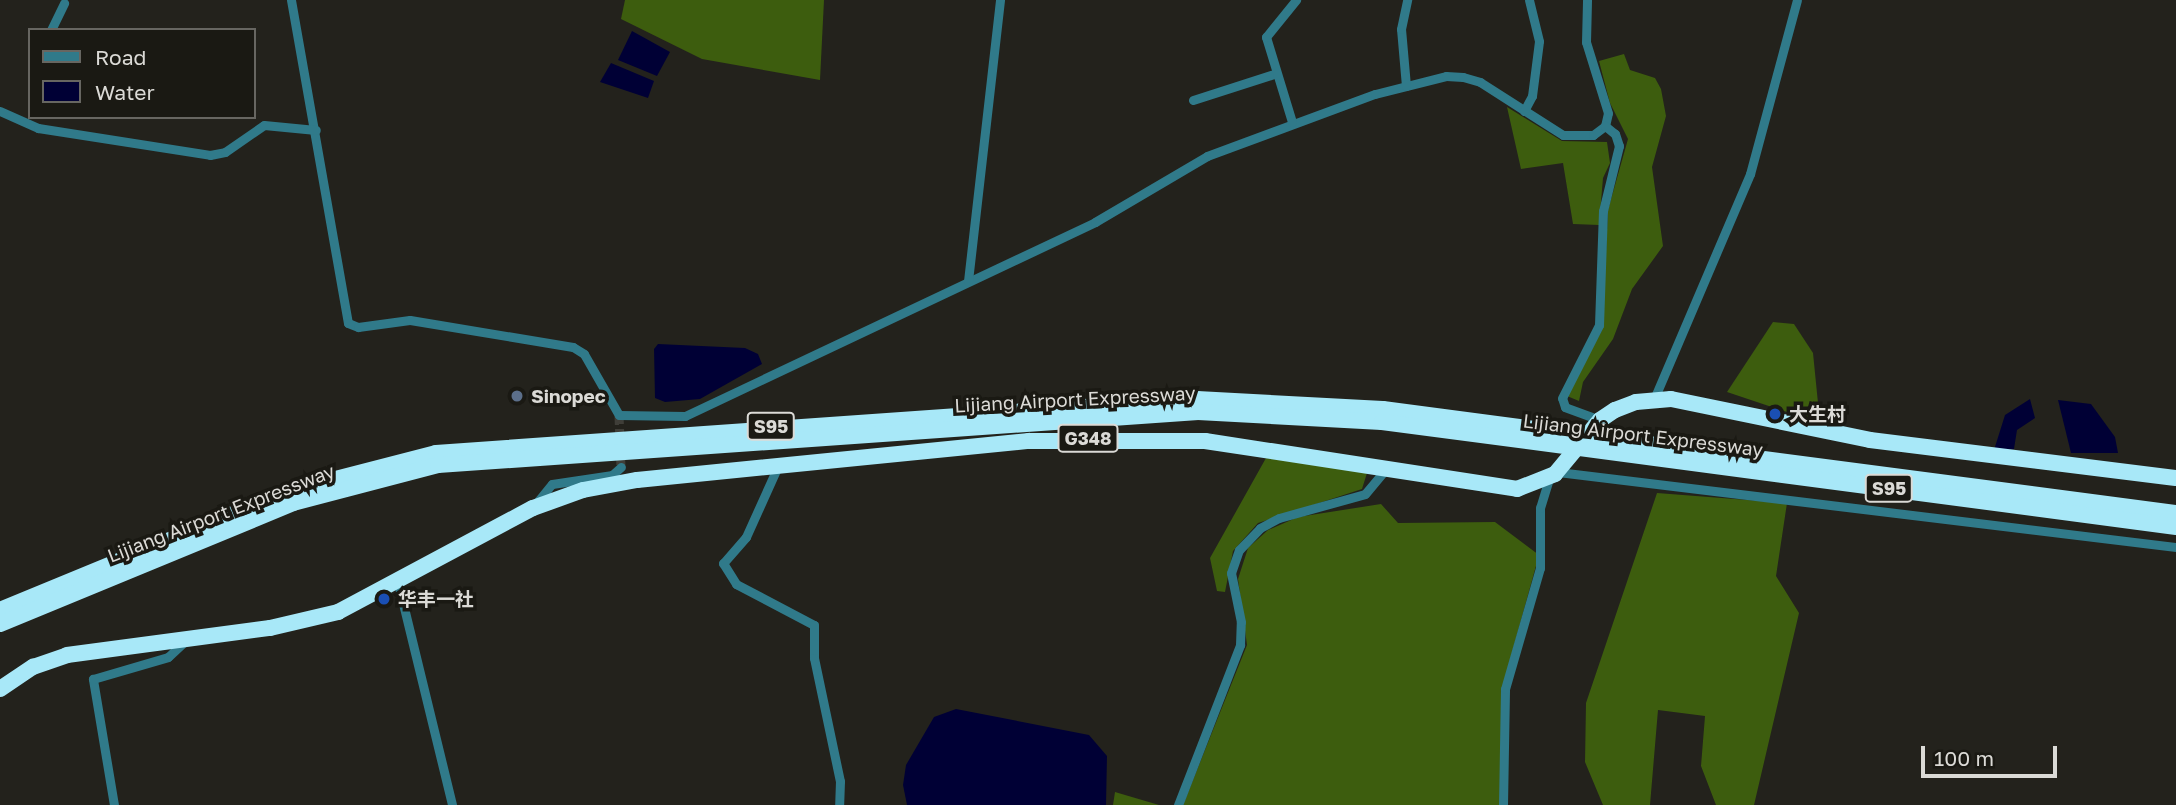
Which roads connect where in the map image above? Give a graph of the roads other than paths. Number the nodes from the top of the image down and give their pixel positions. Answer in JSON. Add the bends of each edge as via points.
{"nodes":[{"id":1,"x":291,"y":0,"type":"edge"},
{"id":2,"x":1000,"y":0,"type":"edge"},
{"id":3,"x":1296,"y":0,"type":"edge"},
{"id":4,"x":1407,"y":0,"type":"edge"},
{"id":5,"x":1529,"y":0,"type":"edge"},
{"id":6,"x":1587,"y":0,"type":"edge"},
{"id":7,"x":1797,"y":0,"type":"edge"},
{"id":8,"x":64,"y":3,"type":"dead end"},
{"id":9,"x":52,"y":28,"type":"edge"},
{"id":10,"x":1274,"y":74,"type":"junction"},
{"id":11,"x":1406,"y":86,"type":"junction"},
{"id":12,"x":1193,"y":100,"type":"dead end"},
{"id":13,"x":0,"y":111,"type":"edge"},
{"id":14,"x":1524,"y":111,"type":"junction"},
{"id":15,"x":29,"y":121,"type":"edge"},
{"id":16,"x":1292,"y":122,"type":"junction"},
{"id":17,"x":1605,"y":126,"type":"junction"},
{"id":18,"x":316,"y":130,"type":"junction"},
{"id":19,"x":968,"y":281,"type":"junction"},
{"id":20,"x":1654,"y":399,"type":"junction"},
{"id":21,"x":1600,"y":420,"type":"junction"},
{"id":22,"x":1565,"y":439,"type":"junction"},
{"id":23,"x":1604,"y":444,"type":"junction"},
{"id":24,"x":778,"y":466,"type":"junction"},
{"id":25,"x":621,"y":467,"type":"dead end"},
{"id":26,"x":1387,"y":468,"type":"junction"},
{"id":27,"x":1553,"y":476,"type":"junction"},
{"id":28,"x":2176,"y":478,"type":"edge"},
{"id":29,"x":533,"y":508,"type":"junction"},
{"id":30,"x":2176,"y":513,"type":"edge"},
{"id":31,"x":2176,"y":527,"type":"edge"},
{"id":32,"x":2176,"y":547,"type":"edge"},
{"id":33,"x":398,"y":583,"type":"junction"},
{"id":34,"x":0,"y":610,"type":"edge"},
{"id":35,"x":0,"y":624,"type":"edge"},
{"id":36,"x":186,"y":639,"type":"junction"},
{"id":37,"x":0,"y":689,"type":"edge"},
{"id":38,"x":114,"y":805,"type":"edge"},
{"id":39,"x":452,"y":805,"type":"edge"},
{"id":40,"x":839,"y":805,"type":"edge"},
{"id":41,"x":1178,"y":805,"type":"edge"},
{"id":42,"x":1503,"y":805,"type":"edge"}],
"edges":[{"from":1,"to":18,"type":"street"},
{"from":2,"to":19,"type":"street"},
{"from":3,"to":10,"type":"street","via":[[1266,37]]},
{"from":4,"to":11,"type":"street","via":[[1401,29]]},
{"from":5,"to":14,"type":"street","via":[[1539,41],[1532,96]]},
{"from":6,"to":17,"type":"street","via":[[1586,42],[1607,108]]},
{"from":7,"to":20,"type":"street","via":[[1750,174]]},
{"from":8,"to":9,"type":"street"},
{"from":10,"to":12,"type":"street"},
{"from":10,"to":16,"type":"street"},
{"from":11,"to":14,"type":"street","via":[[1463,77]]},
{"from":11,"to":16,"type":"street"},
{"from":13,"to":15,"type":"street"},
{"from":14,"to":17,"type":"street","via":[[1573,138],[1588,137]]},
{"from":15,"to":18,"type":"street","via":[[210,155],[225,152],[264,125]]},
{"from":16,"to":19,"type":"street","via":[[1176,171],[1095,222]]},
{"from":17,"to":21,"type":"street","via":[[1615,134],[1619,146],[1603,211],[1599,325],[1562,398],[1565,407]]},
{"from":18,"to":19,"type":"street","via":[[348,323],[355,327],[410,320],[573,347],[584,354],[619,415],[698,412]]},
{"from":20,"to":21,"type":"highway","via":[[1625,405]]},
{"from":20,"to":28,"type":"highway","via":[[1683,400],[1897,444]]},
{"from":21,"to":27,"type":"highway"},
{"from":22,"to":23,"type":"highway","name":"Lijiang Airport Expressway","number":"S95"},
{"from":22,"to":34,"type":"highway","name":"Lijiang Airport Expressway","number":"S95","via":[[1346,405],[1197,398],[464,449],[389,462],[298,488]]},
{"from":22,"to":35,"type":"highway","name":"Lijiang Airport Expressway","number":"S95","via":[[1345,417],[1198,412],[466,461],[382,477],[293,503]]},
{"from":23,"to":30,"type":"highway","name":"Lijiang Airport Expressway","number":"S95"},
{"from":23,"to":31,"type":"highway","name":"Lijiang Airport Expressway","number":"S95"},
{"from":24,"to":26,"type":"highway","number":"G348","via":[[1029,442],[1129,438],[1239,444]]},
{"from":24,"to":29,"type":"highway","number":"G348","via":[[620,482]]},
{"from":24,"to":40,"type":"street","via":[[746,537],[723,563],[736,584],[814,625],[814,658],[837,766]]},
{"from":25,"to":29,"type":"street","via":[[612,475],[552,484]]},
{"from":26,"to":27,"type":"highway","number":"G348","via":[[1508,490]]},
{"from":26,"to":41,"type":"street","via":[[1366,494],[1279,518],[1239,550],[1231,572],[1241,622],[1240,645]]},
{"from":27,"to":32,"type":"street"},
{"from":27,"to":42,"type":"street","via":[[1540,508],[1541,568],[1505,690]]},
{"from":29,"to":33,"type":"highway","number":"G348"},
{"from":33,"to":36,"type":"highway","number":"G348","via":[[323,617]]},
{"from":33,"to":39,"type":"street"},
{"from":36,"to":37,"type":"highway","number":"G348","via":[[67,655],[33,667]]},
{"from":36,"to":38,"type":"street","via":[[168,657],[93,679]]}]}
